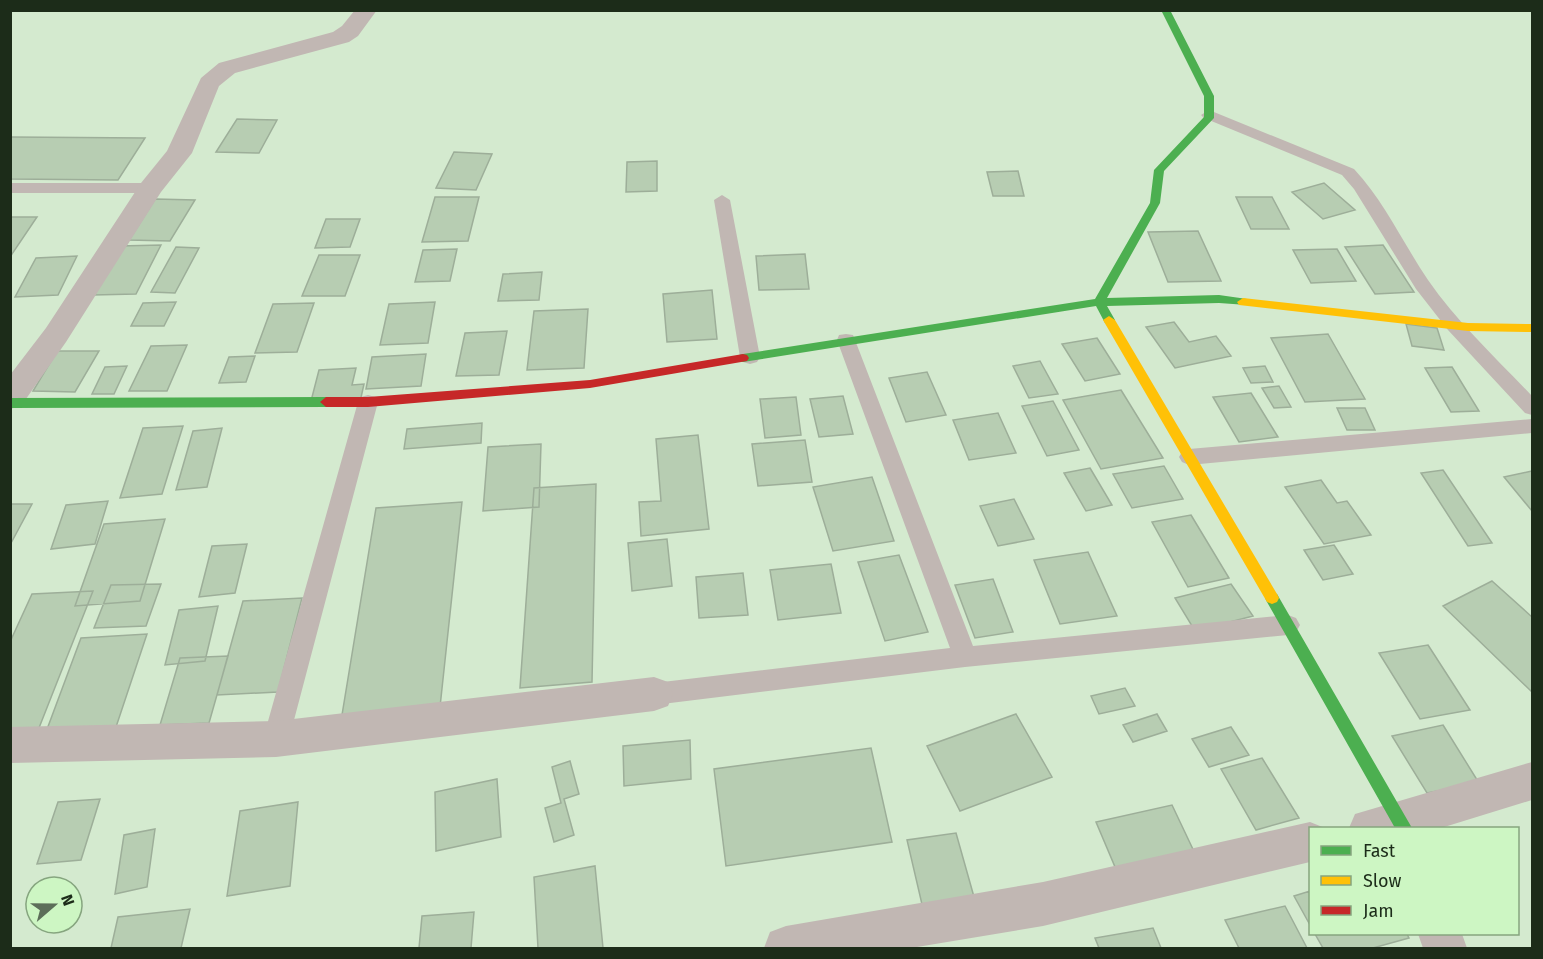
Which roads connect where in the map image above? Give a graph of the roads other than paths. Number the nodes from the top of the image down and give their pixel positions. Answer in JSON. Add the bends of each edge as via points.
{"nodes":[{"id":1,"x":367,"y":10,"type":"edge"},
{"id":2,"x":1165,"y":10,"type":"edge"},
{"id":3,"x":1209,"y":115,"type":"junction"},
{"id":4,"x":10,"y":188,"type":"edge"},
{"id":5,"x":150,"y":188,"type":"junction"},
{"id":6,"x":722,"y":200,"type":"dead end"},
{"id":7,"x":1099,"y":302,"type":"junction"},
{"id":8,"x":1455,"y":326,"type":"junction"},
{"id":9,"x":1533,"y":328,"type":"edge"},
{"id":10,"x":846,"y":340,"type":"junction"},
{"id":11,"x":750,"y":357,"type":"junction"},
{"id":12,"x":10,"y":398,"type":"edge"},
{"id":13,"x":368,"y":402,"type":"junction"},
{"id":14,"x":10,"y":403,"type":"edge"},
{"id":15,"x":1533,"y":408,"type":"edge"},
{"id":16,"x":1533,"y":426,"type":"edge"},
{"id":17,"x":1189,"y":457,"type":"junction"},
{"id":18,"x":1288,"y":625,"type":"junction"},
{"id":19,"x":965,"y":657,"type":"junction"},
{"id":20,"x":654,"y":694,"type":"joint"},
{"id":21,"x":276,"y":739,"type":"junction"},
{"id":22,"x":10,"y":745,"type":"edge"},
{"id":23,"x":1533,"y":781,"type":"edge"},
{"id":24,"x":1392,"y":826,"type":"edge"},
{"id":25,"x":1309,"y":842,"type":"edge"},
{"id":26,"x":786,"y":948,"type":"edge"}],
"edges":[{"from":1,"to":5,"type":"street","via":[[341,37],[227,68],[209,83],[179,153]]},
{"from":2,"to":3,"type":"street","via":[[1209,96]]},
{"from":3,"to":7,"type":"street","via":[[1159,170],[1155,203]]},
{"from":3,"to":8,"type":"lane","via":[[1348,172],[1361,186],[1422,285]]},
{"from":4,"to":5,"type":"lane"},
{"from":5,"to":12,"type":"street","via":[[56,335]]},
{"from":6,"to":11,"type":"lane"},
{"from":7,"to":8,"type":"street","via":[[1218,299]]},
{"from":7,"to":10,"type":"street"},
{"from":7,"to":17,"type":"street"},
{"from":8,"to":9,"type":"street"},
{"from":8,"to":15,"type":"lane"},
{"from":10,"to":11,"type":"street"},
{"from":10,"to":19,"type":"lane"},
{"from":11,"to":13,"type":"street","via":[[590,384]]},
{"from":13,"to":14,"type":"street"},
{"from":13,"to":21,"type":"lane"},
{"from":16,"to":17,"type":"lane"},
{"from":17,"to":18,"type":"street"},
{"from":18,"to":19,"type":"lane"},
{"from":18,"to":24,"type":"street"},
{"from":19,"to":20,"type":"lane"},
{"from":20,"to":21,"type":"street"},
{"from":21,"to":22,"type":"street"},
{"from":23,"to":24,"type":"street"},
{"from":25,"to":26,"type":"street","via":[[1043,904]]}]}
